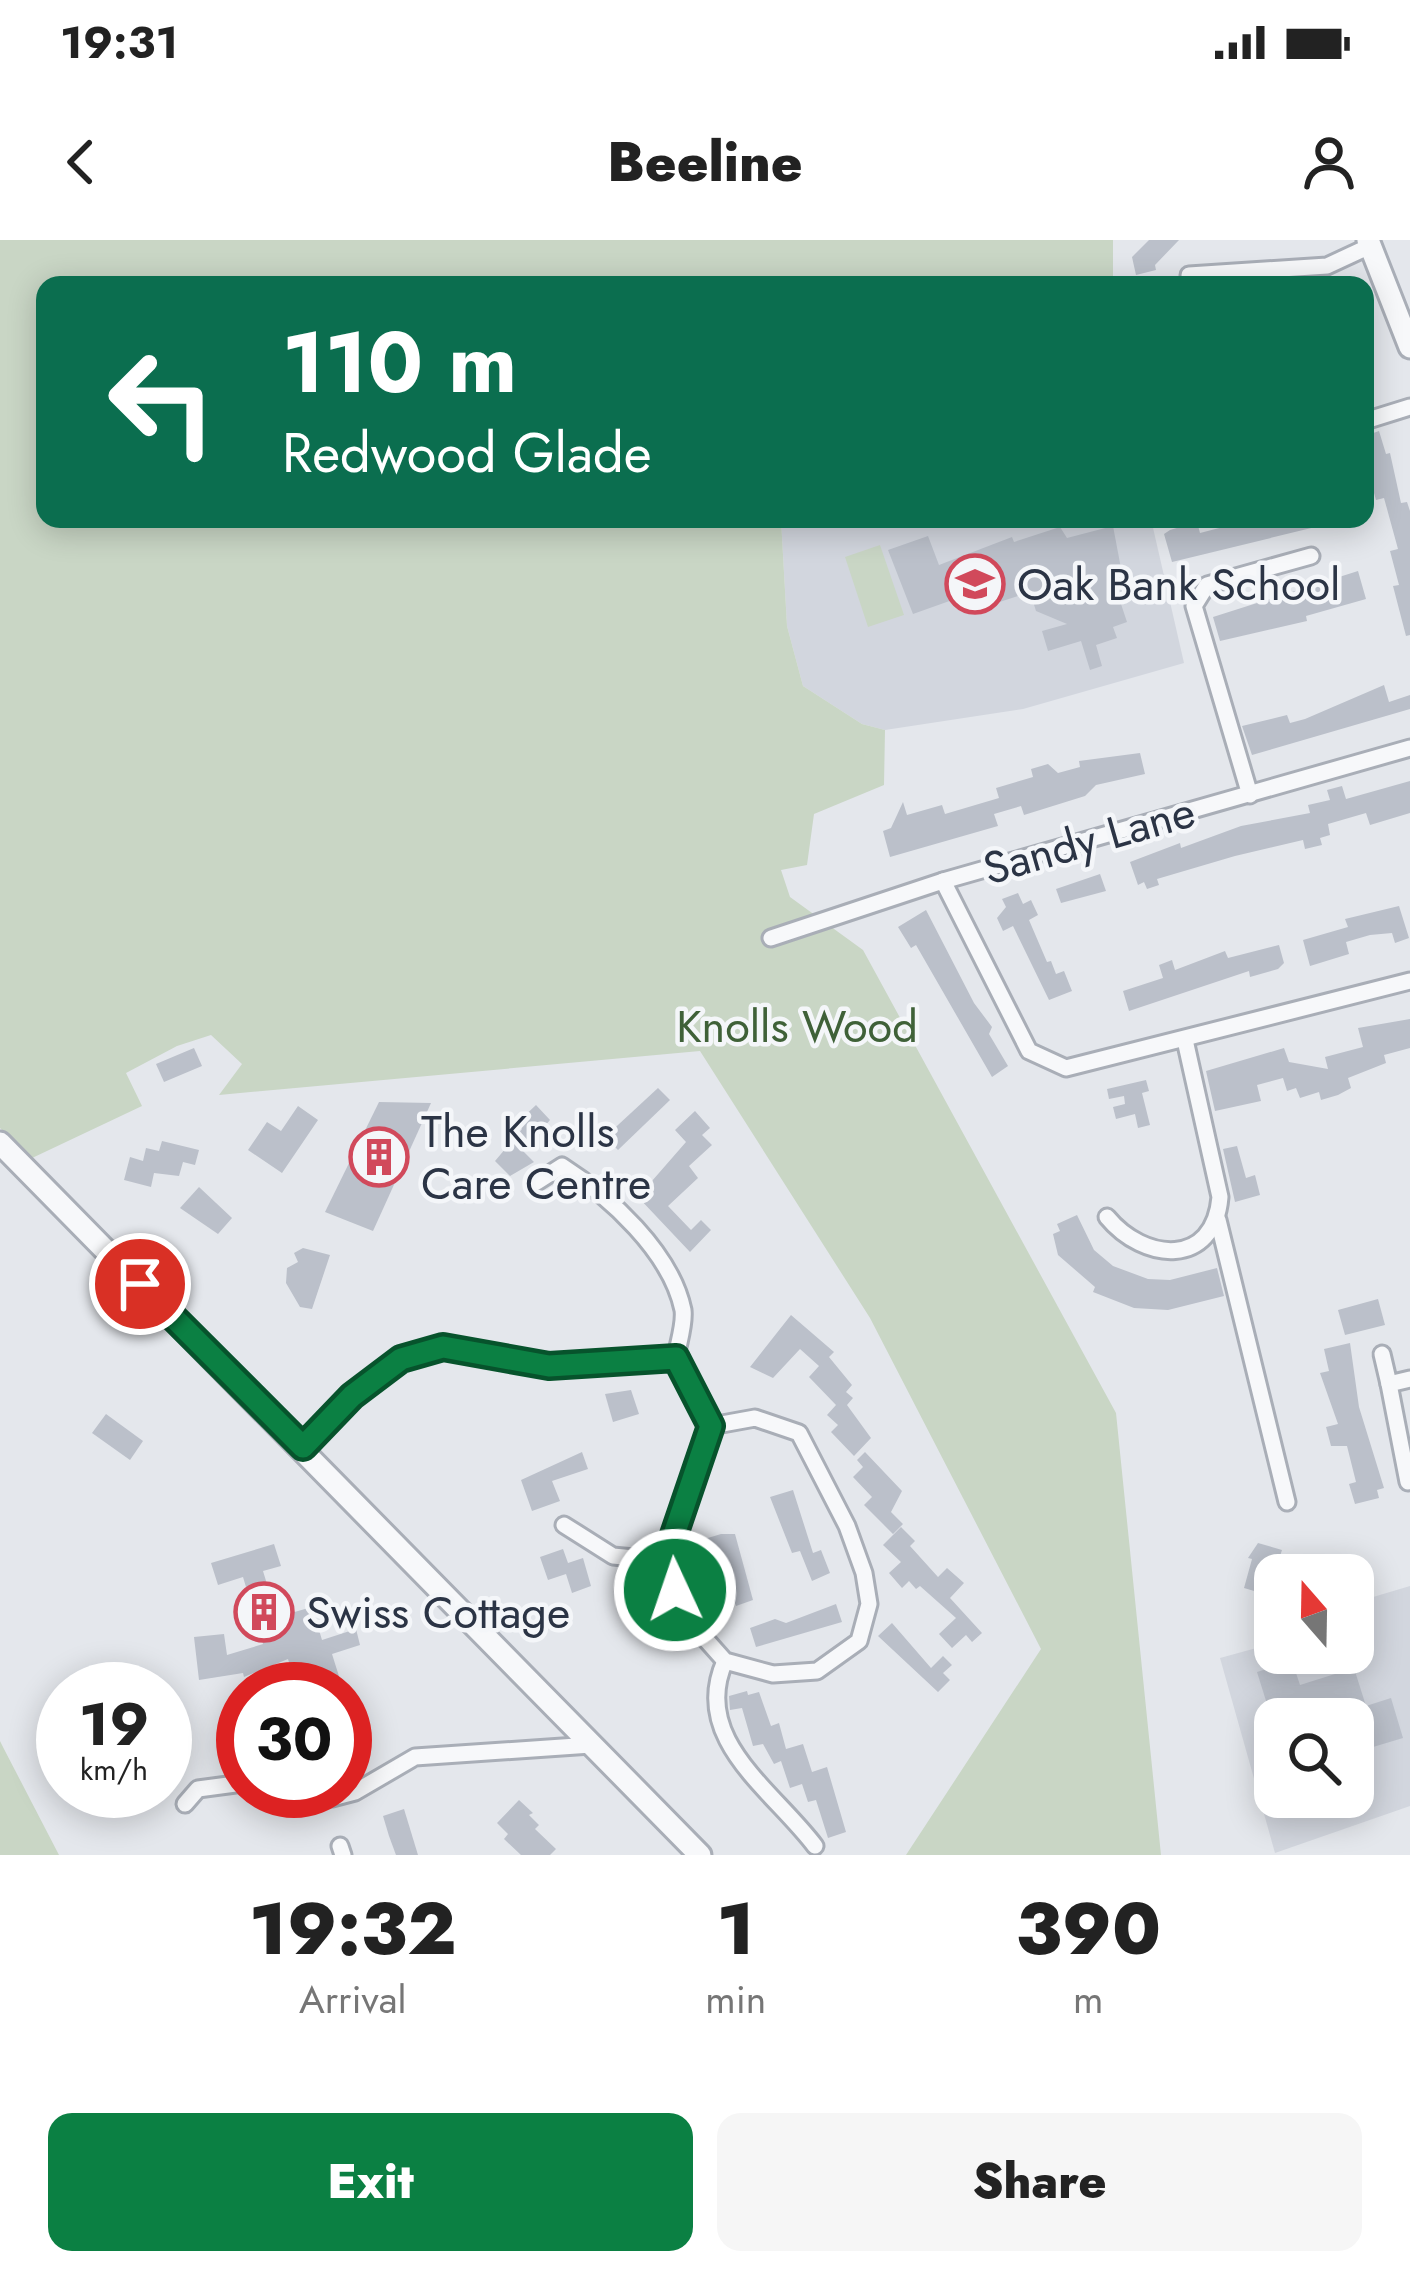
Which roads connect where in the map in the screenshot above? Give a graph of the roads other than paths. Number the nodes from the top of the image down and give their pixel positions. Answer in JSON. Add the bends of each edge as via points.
{"nodes":[{"id":1,"x":1369,"y":243,"type":"edge"},
{"id":2,"x":1189,"y":275,"type":"dead end"},
{"id":3,"x":1410,"y":346,"type":"edge"},
{"id":4,"x":1410,"y":407,"type":"edge"},
{"id":5,"x":1374,"y":418,"type":"edge"},
{"id":6,"x":1311,"y":556,"type":"dead end"},
{"id":7,"x":1410,"y":748,"type":"edge"},
{"id":8,"x":1250,"y":795,"type":"junction"},
{"id":9,"x":943,"y":881,"type":"junction"},
{"id":10,"x":771,"y":938,"type":"dead end"},
{"id":11,"x":1410,"y":981,"type":"edge"},
{"id":12,"x":1185,"y":1040,"type":"junction"},
{"id":13,"x":0,"y":1143,"type":"edge"},
{"id":14,"x":537,"y":1182,"type":"dead end"},
{"id":15,"x":1107,"y":1216,"type":"dead end"},
{"id":16,"x":1218,"y":1220,"type":"junction"},
{"id":17,"x":1382,"y":1354,"type":"dead end"},
{"id":18,"x":676,"y":1358,"type":"junction"},
{"id":19,"x":1410,"y":1378,"type":"edge"},
{"id":20,"x":1389,"y":1384,"type":"junction"},
{"id":21,"x":711,"y":1426,"type":"junction"},
{"id":22,"x":303,"y":1447,"type":"junction"},
{"id":23,"x":1408,"y":1482,"type":"edge"},
{"id":24,"x":1287,"y":1502,"type":"dead end"},
{"id":25,"x":563,"y":1525,"type":"dead end"},
{"id":26,"x":665,"y":1561,"type":"junction"},
{"id":27,"x":725,"y":1661,"type":"junction"},
{"id":28,"x":591,"y":1745,"type":"junction"},
{"id":29,"x":372,"y":1782,"type":"edge"},
{"id":30,"x":815,"y":1846,"type":"dead end"},
{"id":31,"x":700,"y":1855,"type":"edge"}],
"edges":[{"from":1,"to":2,"type":"street","via":[[1327,266]]},
{"from":1,"to":3,"type":"street"},
{"from":4,"to":5,"type":"street"},
{"from":6,"to":8,"type":"street","via":[[1207,585],[1194,606]]},
{"from":7,"to":8,"type":"street","name":"Sandy Lane"},
{"from":8,"to":9,"type":"street","name":"Sandy Lane"},
{"from":9,"to":10,"type":"street","name":"Sandy Lane"},
{"from":9,"to":12,"type":"street","via":[[1029,1052],[1066,1068]]},
{"from":11,"to":12,"type":"street"},
{"from":12,"to":16,"type":"street","via":[[1220,1197]]},
{"from":13,"to":22,"type":"street"},
{"from":14,"to":18,"type":"street","via":[[562,1166],[621,1210],[683,1312]]},
{"from":15,"to":16,"type":"street","via":[[1143,1248],[1171,1252],[1200,1243]]},
{"from":16,"to":24,"type":"street"},
{"from":17,"to":20,"type":"street"},
{"from":18,"to":21,"type":"street"},
{"from":18,"to":22,"type":"street","via":[[549,1366],[443,1347],[401,1359]]},
{"from":19,"to":20,"type":"street"},
{"from":20,"to":23,"type":"street"},
{"from":21,"to":26,"type":"street"},
{"from":21,"to":27,"type":"street","via":[[754,1418],[799,1433],[847,1526],[869,1604],[859,1641],[817,1671],[773,1674]]},
{"from":22,"to":28,"type":"street"},
{"from":25,"to":26,"type":"street","via":[[614,1556]]},
{"from":26,"to":27,"type":"street","via":[[693,1624]]},
{"from":27,"to":30,"type":"street","via":[[714,1704],[730,1746]]},
{"from":28,"to":29,"type":"street","via":[[415,1757]]},
{"from":28,"to":31,"type":"street"}]}
